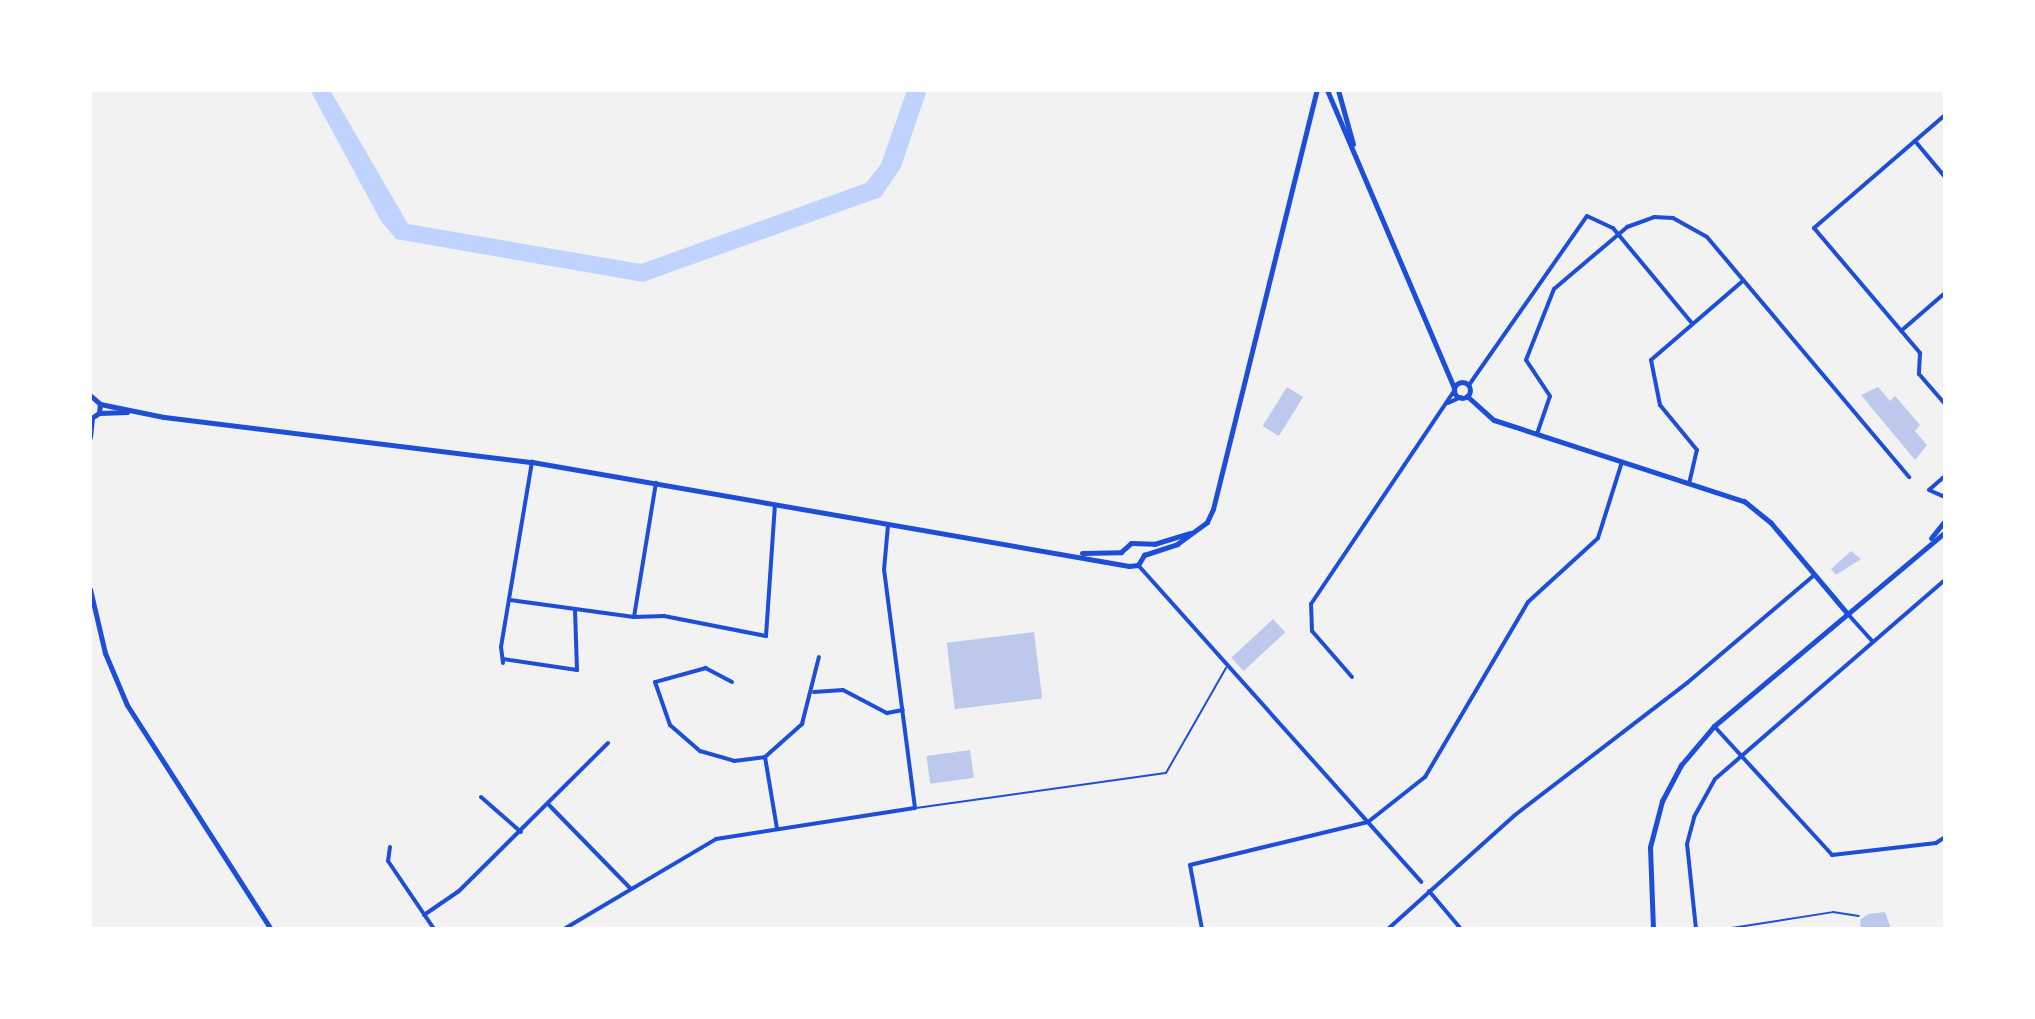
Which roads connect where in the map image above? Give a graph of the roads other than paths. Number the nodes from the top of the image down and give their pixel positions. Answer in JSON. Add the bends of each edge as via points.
{"nodes":[{"id":1,"x":1317,"y":90,"type":"edge"},
{"id":2,"x":1327,"y":90,"type":"edge"},
{"id":3,"x":1338,"y":90,"type":"edge"},
{"id":4,"x":1945,"y":115,"type":"edge"},
{"id":5,"x":1915,"y":141,"type":"junction"},
{"id":6,"x":1356,"y":156,"type":"junction"},
{"id":7,"x":1945,"y":177,"type":"edge"},
{"id":8,"x":1619,"y":234,"type":"junction"},
{"id":9,"x":1743,"y":281,"type":"junction"},
{"id":10,"x":1945,"y":293,"type":"edge"},
{"id":11,"x":1692,"y":323,"type":"junction"},
{"id":12,"x":1901,"y":331,"type":"junction"},
{"id":13,"x":1448,"y":369,"type":"junction"},
{"id":14,"x":90,"y":383,"type":"edge"},
{"id":15,"x":1466,"y":383,"type":"junction"},
{"id":16,"x":1454,"y":390,"type":"junction"},
{"id":17,"x":91,"y":395,"type":"edge"},
{"id":18,"x":1464,"y":397,"type":"junction"},
{"id":19,"x":100,"y":404,"type":"junction"},
{"id":20,"x":1445,"y":404,"type":"junction"},
{"id":21,"x":1945,"y":404,"type":"edge"},
{"id":22,"x":128,"y":412,"type":"junction"},
{"id":23,"x":99,"y":413,"type":"junction"},
{"id":24,"x":91,"y":419,"type":"edge"},
{"id":25,"x":1537,"y":434,"type":"junction"},
{"id":26,"x":90,"y":437,"type":"edge"},
{"id":27,"x":532,"y":462,"type":"junction"},
{"id":28,"x":1622,"y":462,"type":"junction"},
{"id":29,"x":1945,"y":476,"type":"edge"},
{"id":30,"x":1909,"y":477,"type":"dead end"},
{"id":31,"x":656,"y":483,"type":"junction"},
{"id":32,"x":1689,"y":484,"type":"junction"},
{"id":33,"x":1945,"y":497,"type":"edge"},
{"id":34,"x":775,"y":503,"type":"junction"},
{"id":35,"x":1945,"y":521,"type":"edge"},
{"id":36,"x":889,"y":522,"type":"junction"},
{"id":37,"x":1197,"y":530,"type":"junction"},
{"id":38,"x":1945,"y":532,"type":"edge"},
{"id":39,"x":1928,"y":542,"type":"junction"},
{"id":40,"x":1138,"y":545,"type":"junction"},
{"id":41,"x":1121,"y":552,"type":"junction"},
{"id":42,"x":1074,"y":553,"type":"junction"},
{"id":43,"x":1144,"y":555,"type":"junction"},
{"id":44,"x":1125,"y":564,"type":"junction"},
{"id":45,"x":1138,"y":565,"type":"junction"},
{"id":46,"x":1813,"y":576,"type":"junction"},
{"id":47,"x":1945,"y":580,"type":"edge"},
{"id":48,"x":90,"y":589,"type":"edge"},
{"id":49,"x":510,"y":600,"type":"junction"},
{"id":50,"x":575,"y":609,"type":"junction"},
{"id":51,"x":1846,"y":612,"type":"junction"},
{"id":52,"x":634,"y":617,"type":"junction"},
{"id":53,"x":1871,"y":640,"type":"junction"},
{"id":54,"x":819,"y":657,"type":"dead end"},
{"id":55,"x":1228,"y":664,"type":"junction"},
{"id":56,"x":579,"y":669,"type":"junction"},
{"id":57,"x":583,"y":676,"type":"dead end"},
{"id":58,"x":1352,"y":677,"type":"dead end"},
{"id":59,"x":732,"y":682,"type":"dead end"},
{"id":60,"x":814,"y":692,"type":"junction"},
{"id":61,"x":903,"y":710,"type":"junction"},
{"id":62,"x":1714,"y":726,"type":"junction"},
{"id":63,"x":608,"y":743,"type":"dead end"},
{"id":64,"x":1739,"y":753,"type":"junction"},
{"id":65,"x":765,"y":757,"type":"junction"},
{"id":66,"x":481,"y":797,"type":"dead end"},
{"id":67,"x":549,"y":805,"type":"junction"},
{"id":68,"x":915,"y":808,"type":"junction"},
{"id":69,"x":1368,"y":822,"type":"junction"},
{"id":70,"x":777,"y":829,"type":"junction"},
{"id":71,"x":521,"y":832,"type":"junction"},
{"id":72,"x":1944,"y":839,"type":"edge"},
{"id":73,"x":390,"y":847,"type":"dead end"},
{"id":74,"x":1421,"y":882,"type":"dead end"},
{"id":75,"x":630,"y":888,"type":"junction"},
{"id":76,"x":1429,"y":891,"type":"junction"},
{"id":77,"x":424,"y":915,"type":"junction"},
{"id":78,"x":1859,"y":916,"type":"dead end"},
{"id":79,"x":271,"y":929,"type":"edge"},
{"id":80,"x":434,"y":929,"type":"edge"},
{"id":81,"x":564,"y":929,"type":"edge"},
{"id":82,"x":1202,"y":929,"type":"edge"},
{"id":83,"x":1388,"y":929,"type":"edge"},
{"id":84,"x":1461,"y":929,"type":"edge"},
{"id":85,"x":1653,"y":929,"type":"edge"},
{"id":86,"x":1696,"y":929,"type":"edge"},
{"id":87,"x":1725,"y":929,"type":"edge"}],
"edges":[{"from":1,"to":37,"type":"street","via":[[1219,490],[1207,522]]},
{"from":2,"to":6,"type":"street"},
{"from":3,"to":6,"type":"street"},
{"from":4,"to":5,"type":"street"},
{"from":5,"to":7,"type":"street"},
{"from":5,"to":12,"type":"street","via":[[1814,228]]},
{"from":6,"to":13,"type":"street"},
{"from":8,"to":9,"type":"street","via":[[1648,218],[1683,221],[1707,237]]},
{"from":8,"to":11,"type":"street"},
{"from":8,"to":15,"type":"street","via":[[1591,217],[1579,221]]},
{"from":8,"to":25,"type":"street","via":[[1551,294],[1526,360],[1550,396]]},
{"from":9,"to":11,"type":"street"},
{"from":9,"to":30,"type":"street"},
{"from":10,"to":12,"type":"street"},
{"from":11,"to":32,"type":"street","via":[[1651,360],[1660,405],[1697,450]]},
{"from":12,"to":21,"type":"street","via":[[1920,353],[1919,374]]},
{"from":13,"to":15,"type":"street"},
{"from":13,"to":16,"type":"street"},
{"from":14,"to":17,"type":"lane"},
{"from":15,"to":16,"type":"street"},
{"from":15,"to":18,"type":"street"},
{"from":16,"to":18,"type":"street"},
{"from":16,"to":20,"type":"street"},
{"from":17,"to":19,"type":"street"},
{"from":18,"to":20,"type":"street"},
{"from":18,"to":25,"type":"street","via":[[1486,416]]},
{"from":19,"to":22,"type":"street"},
{"from":19,"to":23,"type":"street"},
{"from":20,"to":58,"type":"street","via":[[1311,604],[1312,631]]},
{"from":22,"to":23,"type":"street"},
{"from":22,"to":27,"type":"street"},
{"from":23,"to":24,"type":"street"},
{"from":24,"to":26,"type":"street"},
{"from":25,"to":28,"type":"street"},
{"from":27,"to":31,"type":"street"},
{"from":27,"to":49,"type":"street"},
{"from":28,"to":32,"type":"street"},
{"from":28,"to":69,"type":"street","via":[[1598,538],[1528,602],[1425,777]]},
{"from":29,"to":33,"type":"street","via":[[1929,490]]},
{"from":31,"to":34,"type":"street"},
{"from":31,"to":52,"type":"street"},
{"from":32,"to":46,"type":"street","via":[[1759,511]]},
{"from":34,"to":36,"type":"street"},
{"from":34,"to":52,"type":"street","via":[[766,636],[664,616]]},
{"from":35,"to":39,"type":"street"},
{"from":36,"to":42,"type":"street"},
{"from":36,"to":61,"type":"street","via":[[884,570]]},
{"from":37,"to":40,"type":"street"},
{"from":37,"to":43,"type":"street"},
{"from":38,"to":39,"type":"street"},
{"from":39,"to":51,"type":"street"},
{"from":40,"to":41,"type":"street"},
{"from":40,"to":43,"type":"street"},
{"from":41,"to":42,"type":"street"},
{"from":41,"to":44,"type":"street"},
{"from":42,"to":44,"type":"street"},
{"from":43,"to":45,"type":"street"},
{"from":44,"to":45,"type":"street"},
{"from":45,"to":55,"type":"street"},
{"from":46,"to":51,"type":"street"},
{"from":46,"to":76,"type":"street","via":[[1687,683],[1515,815]]},
{"from":47,"to":53,"type":"street"},
{"from":48,"to":79,"type":"street","via":[[105,653],[127,705]]},
{"from":49,"to":50,"type":"street"},
{"from":49,"to":56,"type":"street","via":[[503,661]]},
{"from":50,"to":52,"type":"street"},
{"from":50,"to":56,"type":"street"},
{"from":51,"to":53,"type":"street"},
{"from":51,"to":62,"type":"street"},
{"from":53,"to":64,"type":"street"},
{"from":54,"to":60,"type":"street"},
{"from":55,"to":68,"type":"lane","via":[[1166,773]]},
{"from":55,"to":69,"type":"street"},
{"from":56,"to":57,"type":"street"},
{"from":59,"to":65,"type":"street","via":[[706,668],[655,682],[670,725],[690,744],[734,761]]},
{"from":60,"to":61,"type":"street","via":[[843,690],[887,713]]},
{"from":60,"to":65,"type":"street","via":[[802,724]]},
{"from":61,"to":68,"type":"street"},
{"from":62,"to":64,"type":"street"},
{"from":62,"to":85,"type":"street","via":[[1670,782],[1655,822],[1648,876]]},
{"from":63,"to":67,"type":"street"},
{"from":64,"to":72,"type":"street","via":[[1832,855]]},
{"from":64,"to":86,"type":"street","via":[[1703,797],[1687,844]]},
{"from":65,"to":70,"type":"street"},
{"from":66,"to":71,"type":"street"},
{"from":67,"to":71,"type":"street"},
{"from":67,"to":75,"type":"street"},
{"from":68,"to":70,"type":"street"},
{"from":69,"to":74,"type":"street"},
{"from":69,"to":82,"type":"street","via":[[1190,865]]},
{"from":70,"to":75,"type":"street","via":[[716,839]]},
{"from":71,"to":77,"type":"street","via":[[459,891]]},
{"from":73,"to":77,"type":"street","via":[[388,861]]},
{"from":75,"to":81,"type":"street"},
{"from":76,"to":83,"type":"street"},
{"from":76,"to":84,"type":"street"},
{"from":77,"to":80,"type":"street"},
{"from":78,"to":87,"type":"lane","via":[[1833,912]]}]}
